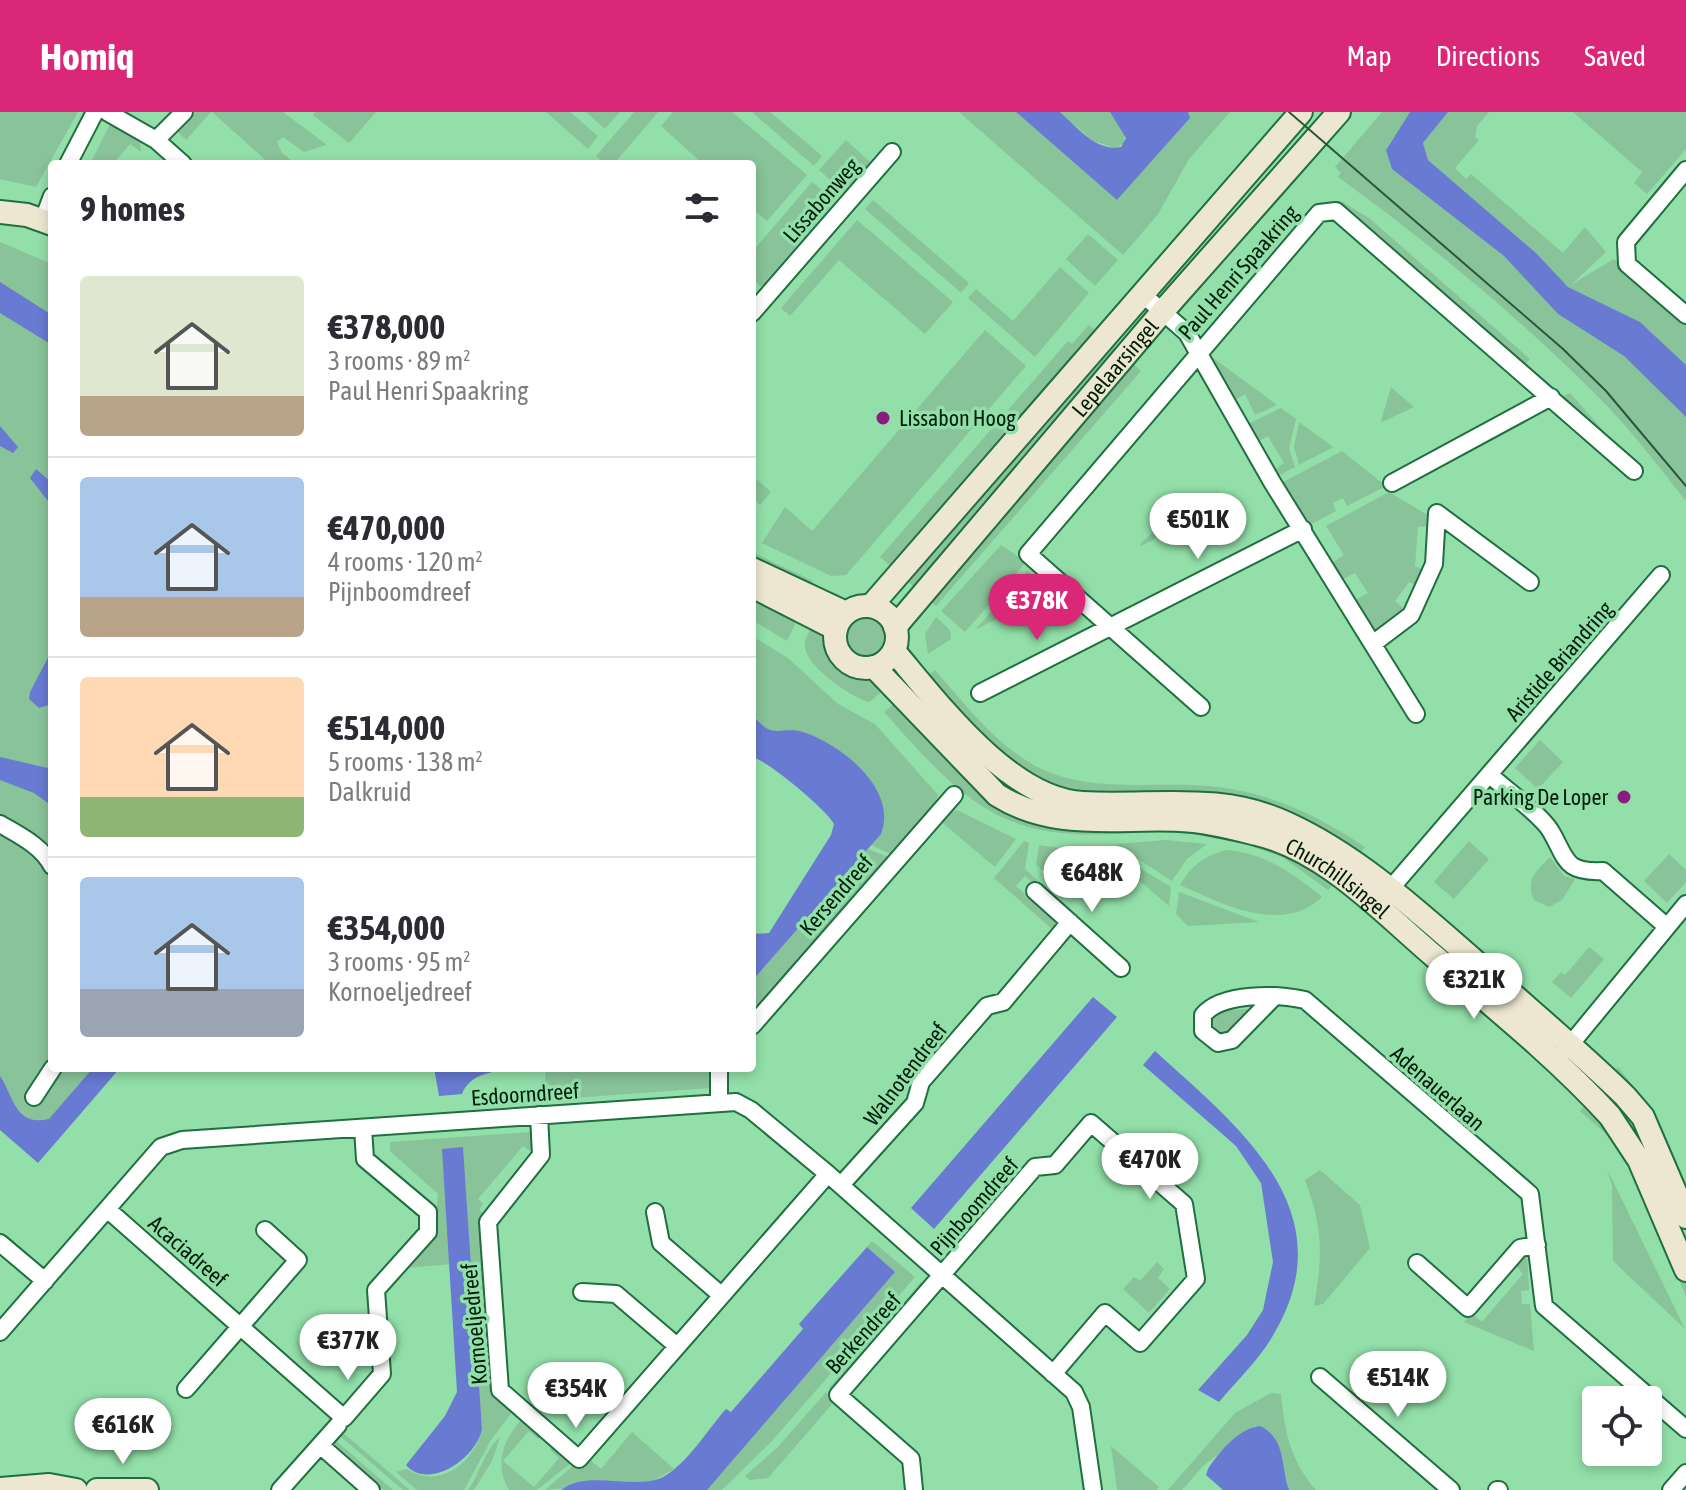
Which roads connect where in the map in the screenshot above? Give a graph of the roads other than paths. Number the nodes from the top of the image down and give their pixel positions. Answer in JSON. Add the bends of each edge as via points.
{"nodes":[{"id":1,"x":95,"y":112,"type":"edge"},
{"id":2,"x":107,"y":112,"type":"edge"},
{"id":3,"x":184,"y":112,"type":"edge"},
{"id":4,"x":1301,"y":112,"type":"edge"},
{"id":5,"x":1339,"y":112,"type":"edge"},
{"id":6,"x":156,"y":140,"type":"junction"},
{"id":7,"x":892,"y":152,"type":"dead end"},
{"id":8,"x":70,"y":160,"type":"edge"},
{"id":9,"x":178,"y":160,"type":"edge"},
{"id":10,"x":1686,"y":170,"type":"edge"},
{"id":11,"x":0,"y":212,"type":"edge"},
{"id":12,"x":48,"y":222,"type":"edge"},
{"id":13,"x":1141,"y":293,"type":"junction"},
{"id":14,"x":756,"y":308,"type":"edge"},
{"id":15,"x":1163,"y":311,"type":"junction"},
{"id":16,"x":1686,"y":315,"type":"edge"},
{"id":17,"x":1198,"y":351,"type":"junction"},
{"id":18,"x":1551,"y":397,"type":"junction"},
{"id":19,"x":1634,"y":471,"type":"dead end"},
{"id":20,"x":1392,"y":483,"type":"dead end"},
{"id":21,"x":1303,"y":529,"type":"junction"},
{"id":22,"x":756,"y":571,"type":"edge"},
{"id":23,"x":1661,"y":575,"type":"dead end"},
{"id":24,"x":1530,"y":582,"type":"dead end"},
{"id":25,"x":756,"y":588,"type":"edge"},
{"id":26,"x":871,"y":606,"type":"junction"},
{"id":27,"x":841,"y":621,"type":"junction"},
{"id":28,"x":895,"y":627,"type":"junction"},
{"id":29,"x":1112,"y":627,"type":"junction"},
{"id":30,"x":1374,"y":643,"type":"junction"},
{"id":31,"x":894,"y":651,"type":"junction"},
{"id":32,"x":874,"y":667,"type":"junction"},
{"id":33,"x":980,"y":693,"type":"dead end"},
{"id":34,"x":1201,"y":707,"type":"dead end"},
{"id":35,"x":1416,"y":714,"type":"dead end"},
{"id":36,"x":1490,"y":775,"type":"junction"},
{"id":37,"x":954,"y":795,"type":"dead end"},
{"id":38,"x":0,"y":824,"type":"edge"},
{"id":39,"x":48,"y":858,"type":"edge"},
{"id":40,"x":1035,"y":891,"type":"dead end"},
{"id":41,"x":1383,"y":897,"type":"junction"},
{"id":42,"x":1686,"y":904,"type":"edge"},
{"id":43,"x":1070,"y":922,"type":"junction"},
{"id":44,"x":1666,"y":926,"type":"junction"},
{"id":45,"x":1121,"y":968,"type":"dead end"},
{"id":46,"x":1275,"y":996,"type":"dead end"},
{"id":47,"x":756,"y":1021,"type":"edge"},
{"id":48,"x":1570,"y":1045,"type":"junction"},
{"id":49,"x":1555,"y":1063,"type":"junction"},
{"id":50,"x":50,"y":1072,"type":"edge"},
{"id":51,"x":719,"y":1072,"type":"edge"},
{"id":52,"x":34,"y":1097,"type":"dead end"},
{"id":53,"x":719,"y":1101,"type":"junction"},
{"id":54,"x":539,"y":1115,"type":"junction"},
{"id":55,"x":363,"y":1128,"type":"junction"},
{"id":56,"x":834,"y":1180,"type":"junction"},
{"id":57,"x":107,"y":1209,"type":"junction"},
{"id":58,"x":655,"y":1212,"type":"dead end"},
{"id":59,"x":1686,"y":1217,"type":"edge"},
{"id":60,"x":265,"y":1230,"type":"dead end"},
{"id":61,"x":0,"y":1243,"type":"edge"},
{"id":62,"x":1537,"y":1245,"type":"junction"},
{"id":63,"x":1417,"y":1263,"type":"dead end"},
{"id":64,"x":1686,"y":1270,"type":"edge"},
{"id":65,"x":943,"y":1277,"type":"junction"},
{"id":66,"x":45,"y":1281,"type":"junction"},
{"id":67,"x":582,"y":1292,"type":"dead end"},
{"id":68,"x":721,"y":1295,"type":"junction"},
{"id":69,"x":240,"y":1326,"type":"junction"},
{"id":70,"x":0,"y":1332,"type":"edge"},
{"id":71,"x":677,"y":1346,"type":"junction"},
{"id":72,"x":1053,"y":1374,"type":"junction"},
{"id":73,"x":1320,"y":1377,"type":"dead end"},
{"id":74,"x":186,"y":1389,"type":"dead end"},
{"id":75,"x":338,"y":1425,"type":"dead end"},
{"id":76,"x":1686,"y":1429,"type":"edge"},
{"id":77,"x":320,"y":1445,"type":"junction"},
{"id":78,"x":1686,"y":1473,"type":"edge"},
{"id":79,"x":0,"y":1489,"type":"edge"},
{"id":80,"x":76,"y":1490,"type":"edge"},
{"id":81,"x":97,"y":1490,"type":"edge"},
{"id":82,"x":147,"y":1490,"type":"edge"},
{"id":83,"x":280,"y":1490,"type":"edge"},
{"id":84,"x":371,"y":1490,"type":"edge"},
{"id":85,"x":914,"y":1490,"type":"edge"},
{"id":86,"x":1093,"y":1490,"type":"edge"},
{"id":87,"x":1451,"y":1490,"type":"edge"},
{"id":88,"x":1671,"y":1490,"type":"edge"}],
"edges":[{"from":1,"to":8,"type":"street"},
{"from":2,"to":6,"type":"street"},
{"from":3,"to":6,"type":"street"},
{"from":4,"to":13,"type":"street","name":"Lepelaarsingel"},
{"from":5,"to":15,"type":"street","name":"Lepelaarsingel"},
{"from":6,"to":9,"type":"street"},
{"from":7,"to":14,"type":"street","name":"Lissabonweg"},
{"from":10,"to":16,"type":"street","via":[[1626,242],[1627,264]]},
{"from":11,"to":12,"type":"street"},
{"from":13,"to":15,"type":"street"},
{"from":13,"to":26,"type":"street","name":"Lepelaarsingel"},
{"from":15,"to":17,"type":"street"},
{"from":15,"to":28,"type":"street","name":"Lepelaarsingel"},
{"from":17,"to":18,"type":"street","name":"Paul Henri Spaakring","via":[[1319,213],[1336,211]]},
{"from":17,"to":21,"type":"street"},
{"from":17,"to":29,"type":"street","name":"Paul Henri Spaakring","via":[[1028,554]]},
{"from":18,"to":19,"type":"street","name":"Paul Henri Spaakring"},
{"from":18,"to":20,"type":"street"},
{"from":21,"to":29,"type":"street"},
{"from":21,"to":30,"type":"street"},
{"from":22,"to":27,"type":"street"},
{"from":23,"to":36,"type":"street","name":"Aristide Briandring"},
{"from":24,"to":30,"type":"street","via":[[1437,513],[1434,564],[1411,615]]},
{"from":25,"to":27,"type":"street"},
{"from":26,"to":27,"type":"street","via":[[858,607]]},
{"from":26,"to":28,"type":"street","via":[[886,613]]},
{"from":27,"to":32,"type":"street","via":[[836,645],[844,659],[858,667]]},
{"from":28,"to":31,"type":"street"},
{"from":29,"to":33,"type":"street"},
{"from":29,"to":34,"type":"street","name":"Paul Henri Spaakring"},
{"from":30,"to":35,"type":"street"},
{"from":31,"to":32,"type":"street"},
{"from":31,"to":41,"type":"street","name":"Churchillsingel","via":[[989,757],[1017,778],[1080,803],[1225,803],[1283,821],[1324,842]]},
{"from":32,"to":41,"type":"street","name":"Churchillsingel","via":[[997,795],[1019,809],[1101,823],[1180,820],[1262,835]]},
{"from":36,"to":41,"type":"street","name":"Aristide Briandring"},
{"from":36,"to":44,"type":"street","via":[[1550,830],[1569,864],[1585,872],[1603,871]]},
{"from":37,"to":47,"type":"street","name":"Kersendreef"},
{"from":38,"to":39,"type":"street"},
{"from":40,"to":43,"type":"street"},
{"from":41,"to":48,"type":"street","name":"Churchillsingel"},
{"from":41,"to":49,"type":"street","name":"Churchillsingel"},
{"from":42,"to":44,"type":"street"},
{"from":43,"to":45,"type":"street"},
{"from":43,"to":56,"type":"street","name":"Walnotendreef","via":[[1003,1002],[987,1006],[921,1082],[915,1103]]},
{"from":44,"to":48,"type":"street"},
{"from":46,"to":62,"type":"street","name":"Adenauerlaan","via":[[1305,1000],[1530,1194]]},
{"from":48,"to":49,"type":"street"},
{"from":48,"to":59,"type":"street","name":"Churchillsingel","via":[[1643,1117]]},
{"from":49,"to":64,"type":"street","name":"Churchillsingel","via":[[1589,1092],[1628,1139]]},
{"from":50,"to":52,"type":"street"},
{"from":51,"to":53,"type":"street"},
{"from":53,"to":54,"type":"street","name":"Esdoorndreef"},
{"from":53,"to":56,"type":"street","name":"Esdoorndreef","via":[[751,1110]]},
{"from":54,"to":55,"type":"street","name":"Esdoorndreef"},
{"from":54,"to":71,"type":"street","name":"Kornoeljedreef","via":[[541,1155],[488,1222],[500,1390],[579,1459]]},
{"from":55,"to":57,"type":"street","name":"Esdoorndreef","via":[[182,1140],[161,1147]]},
{"from":55,"to":69,"type":"street","name":"Acaciadreef","via":[[365,1159],[428,1212],[428,1232],[376,1290],[382,1374],[344,1418]]},
{"from":56,"to":65,"type":"street","name":"Esdoorndreef"},
{"from":56,"to":68,"type":"street","name":"Kornoeljedreef"},
{"from":57,"to":66,"type":"street","name":"Esdoorndreef"},
{"from":57,"to":69,"type":"street","name":"Acaciadreef"},
{"from":58,"to":68,"type":"street","via":[[661,1243]]},
{"from":60,"to":69,"type":"street","via":[[298,1260]]},
{"from":61,"to":66,"type":"street"},
{"from":62,"to":63,"type":"street","via":[[1520,1248],[1468,1308]]},
{"from":62,"to":76,"type":"street","name":"Adenauerlaan","via":[[1544,1306]]},
{"from":65,"to":72,"type":"street","name":"Esdoorndreef"},
{"from":65,"to":72,"type":"street","name":"Pijnboomdreef","via":[[1035,1167],[1055,1165],[1091,1123],[1184,1204],[1196,1279],[1140,1343],[1105,1313]]},
{"from":65,"to":85,"type":"street","name":"Berkendreef","via":[[838,1395],[911,1459]]},
{"from":66,"to":70,"type":"street","name":"Esdoorndreef"},
{"from":67,"to":71,"type":"street","via":[[616,1294]]},
{"from":68,"to":71,"type":"street","name":"Kornoeljedreef"},
{"from":69,"to":74,"type":"street"},
{"from":72,"to":86,"type":"street","name":"Esdoorndreef","via":[[1074,1392],[1081,1407]]},
{"from":73,"to":87,"type":"street"},
{"from":75,"to":77,"type":"street"},
{"from":77,"to":83,"type":"street"},
{"from":77,"to":84,"type":"street"},
{"from":78,"to":88,"type":"street"},
{"from":79,"to":80,"type":"street","via":[[49,1485]]},
{"from":81,"to":82,"type":"street"}]}
